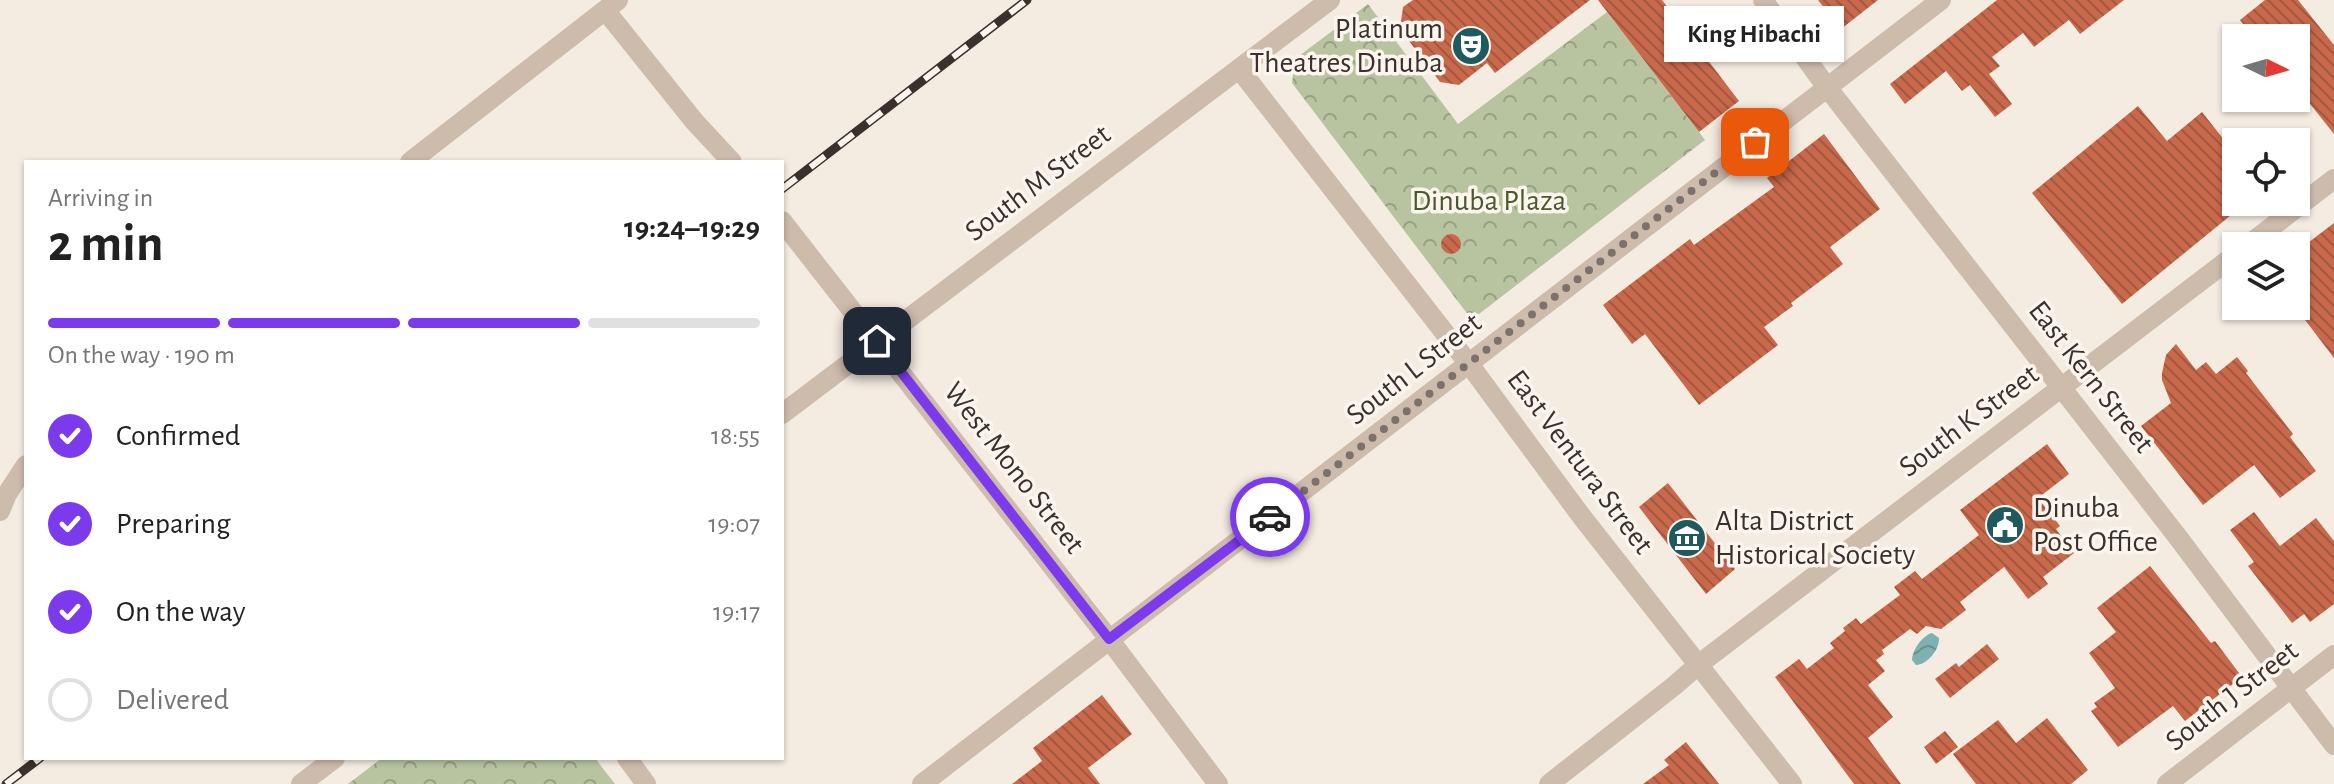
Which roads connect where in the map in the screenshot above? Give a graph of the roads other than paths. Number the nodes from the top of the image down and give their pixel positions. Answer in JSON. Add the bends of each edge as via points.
{"nodes":[{"id":1,"x":1330,"y":0,"type":"edge"},
{"id":2,"x":1763,"y":0,"type":"edge"},
{"id":3,"x":1941,"y":0,"type":"edge"},
{"id":4,"x":611,"y":5,"type":"edge"},
{"id":5,"x":1240,"y":70,"type":"junction"},
{"id":6,"x":1826,"y":86,"type":"junction"},
{"id":7,"x":413,"y":160,"type":"edge"},
{"id":8,"x":730,"y":160,"type":"edge"},
{"id":9,"x":2334,"y":179,"type":"edge"},
{"id":10,"x":784,"y":224,"type":"edge"},
{"id":11,"x":2265,"y":232,"type":"edge"},
{"id":12,"x":2222,"y":265,"type":"edge"},
{"id":13,"x":877,"y":341,"type":"junction"},
{"id":14,"x":1469,"y":364,"type":"junction"},
{"id":15,"x":2062,"y":388,"type":"junction"},
{"id":16,"x":784,"y":412,"type":"edge"},
{"id":17,"x":24,"y":468,"type":"edge"},
{"id":18,"x":0,"y":511,"type":"edge"},
{"id":19,"x":1109,"y":639,"type":"junction"},
{"id":20,"x":2334,"y":655,"type":"edge"},
{"id":21,"x":1698,"y":665,"type":"junction"},
{"id":22,"x":2290,"y":688,"type":"junction"},
{"id":23,"x":2334,"y":745,"type":"edge"},
{"id":24,"x":332,"y":760,"type":"edge"},
{"id":25,"x":628,"y":760,"type":"edge"},
{"id":26,"x":301,"y":784,"type":"edge"},
{"id":27,"x":646,"y":784,"type":"edge"},
{"id":28,"x":922,"y":784,"type":"edge"},
{"id":29,"x":1218,"y":784,"type":"edge"},
{"id":30,"x":1549,"y":784,"type":"edge"},
{"id":31,"x":1792,"y":784,"type":"edge"},
{"id":32,"x":2167,"y":784,"type":"edge"}],
"edges":[{"from":1,"to":5,"type":"street","name":"South M Street"},
{"from":2,"to":6,"type":"street","name":"East Kern Street"},
{"from":3,"to":6,"type":"street","name":"South L Street"},
{"from":4,"to":7,"type":"street"},
{"from":4,"to":8,"type":"street","via":[[694,121]]},
{"from":5,"to":13,"type":"street","name":"South M Street"},
{"from":5,"to":14,"type":"street","name":"East Ventura Street"},
{"from":6,"to":14,"type":"street","name":"South L Street"},
{"from":6,"to":15,"type":"street","name":"East Kern Street"},
{"from":9,"to":11,"type":"street"},
{"from":10,"to":13,"type":"street","name":"West Mono Street"},
{"from":12,"to":15,"type":"street","name":"South K Street"},
{"from":13,"to":16,"type":"street","name":"South M Street"},
{"from":13,"to":19,"type":"street","name":"West Mono Street"},
{"from":14,"to":19,"type":"street","name":"South L Street"},
{"from":14,"to":21,"type":"street","name":"East Ventura Street"},
{"from":15,"to":21,"type":"street","name":"South K Street"},
{"from":15,"to":22,"type":"street","name":"East Kern Street"},
{"from":17,"to":18,"type":"street"},
{"from":19,"to":28,"type":"street","name":"South L Street"},
{"from":19,"to":29,"type":"street","name":"West Mono Street"},
{"from":20,"to":22,"type":"street","name":"South J Street"},
{"from":21,"to":30,"type":"street","name":"South K Street"},
{"from":21,"to":31,"type":"street","name":"East Ventura Street"},
{"from":22,"to":23,"type":"street","name":"East Kern Street"},
{"from":22,"to":32,"type":"street","name":"South J Street"},
{"from":24,"to":26,"type":"street"},
{"from":25,"to":27,"type":"street"}]}
